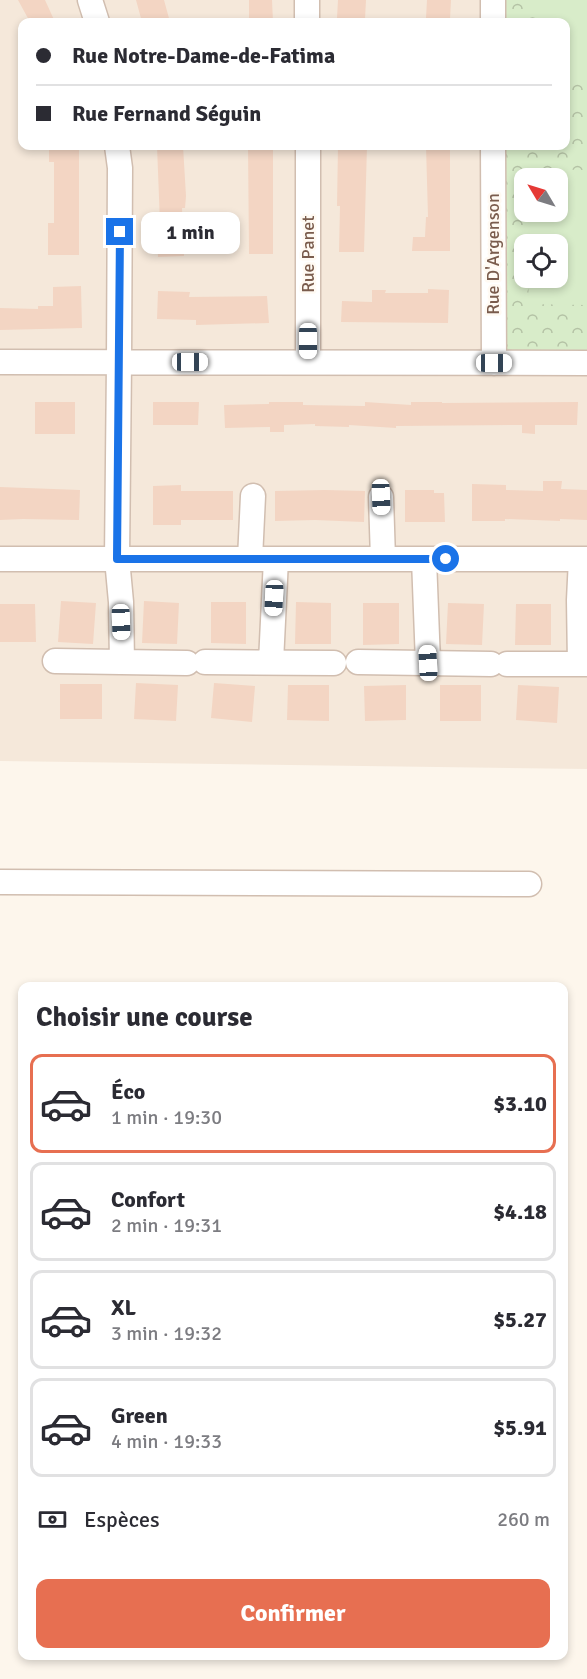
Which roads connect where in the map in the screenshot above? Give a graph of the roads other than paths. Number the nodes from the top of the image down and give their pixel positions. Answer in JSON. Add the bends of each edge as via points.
{"nodes":[{"id":1,"x":90,"y":0,"type":"edge"},
{"id":2,"x":307,"y":0,"type":"edge"},
{"id":3,"x":493,"y":0,"type":"edge"},
{"id":4,"x":96,"y":18,"type":"edge"},
{"id":5,"x":307,"y":18,"type":"edge"},
{"id":6,"x":493,"y":18,"type":"edge"},
{"id":7,"x":118,"y":150,"type":"edge"},
{"id":8,"x":308,"y":150,"type":"edge"},
{"id":9,"x":493,"y":150,"type":"edge"},
{"id":10,"x":0,"y":362,"type":"edge"},
{"id":11,"x":119,"y":362,"type":"junction"},
{"id":12,"x":308,"y":363,"type":"junction"},
{"id":13,"x":494,"y":363,"type":"junction"},
{"id":14,"x":587,"y":363,"type":"edge"},
{"id":15,"x":253,"y":496,"type":"dead end"},
{"id":16,"x":381,"y":497,"type":"dead end"},
{"id":17,"x":0,"y":558,"type":"edge"},
{"id":18,"x":117,"y":559,"type":"junction"},
{"id":19,"x":250,"y":559,"type":"junction"},
{"id":20,"x":276,"y":559,"type":"junction"},
{"id":21,"x":383,"y":559,"type":"junction"},
{"id":22,"x":424,"y":559,"type":"junction"},
{"id":23,"x":584,"y":559,"type":"edge"},
{"id":24,"x":55,"y":661,"type":"dead end"},
{"id":25,"x":122,"y":662,"type":"junction"},
{"id":26,"x":271,"y":662,"type":"junction"},
{"id":27,"x":428,"y":663,"type":"junction"},
{"id":28,"x":584,"y":664,"type":"edge"},
{"id":29,"x":0,"y":882,"type":"edge"},
{"id":30,"x":528,"y":884,"type":"dead end"}],
"edges":[{"from":1,"to":4,"type":"street"},
{"from":2,"to":5,"type":"street"},
{"from":3,"to":6,"type":"street"},
{"from":7,"to":11,"type":"street"},
{"from":8,"to":12,"type":"street","name":"Rue Panet"},
{"from":9,"to":13,"type":"street","name":"Rue D'Argenson"},
{"from":10,"to":11,"type":"street"},
{"from":11,"to":12,"type":"street"},
{"from":11,"to":18,"type":"street"},
{"from":12,"to":13,"type":"street"},
{"from":13,"to":14,"type":"street"},
{"from":15,"to":19,"type":"street"},
{"from":16,"to":21,"type":"street"},
{"from":17,"to":18,"type":"street"},
{"from":18,"to":19,"type":"street"},
{"from":18,"to":25,"type":"street"},
{"from":19,"to":20,"type":"street"},
{"from":20,"to":21,"type":"street"},
{"from":20,"to":26,"type":"street"},
{"from":21,"to":22,"type":"street"},
{"from":22,"to":23,"type":"street"},
{"from":22,"to":27,"type":"street"},
{"from":23,"to":28,"type":"street","via":[[579,600]]},
{"from":24,"to":25,"type":"street"},
{"from":25,"to":26,"type":"street"},
{"from":26,"to":27,"type":"street"},
{"from":27,"to":28,"type":"street"},
{"from":29,"to":30,"type":"street"}]}
